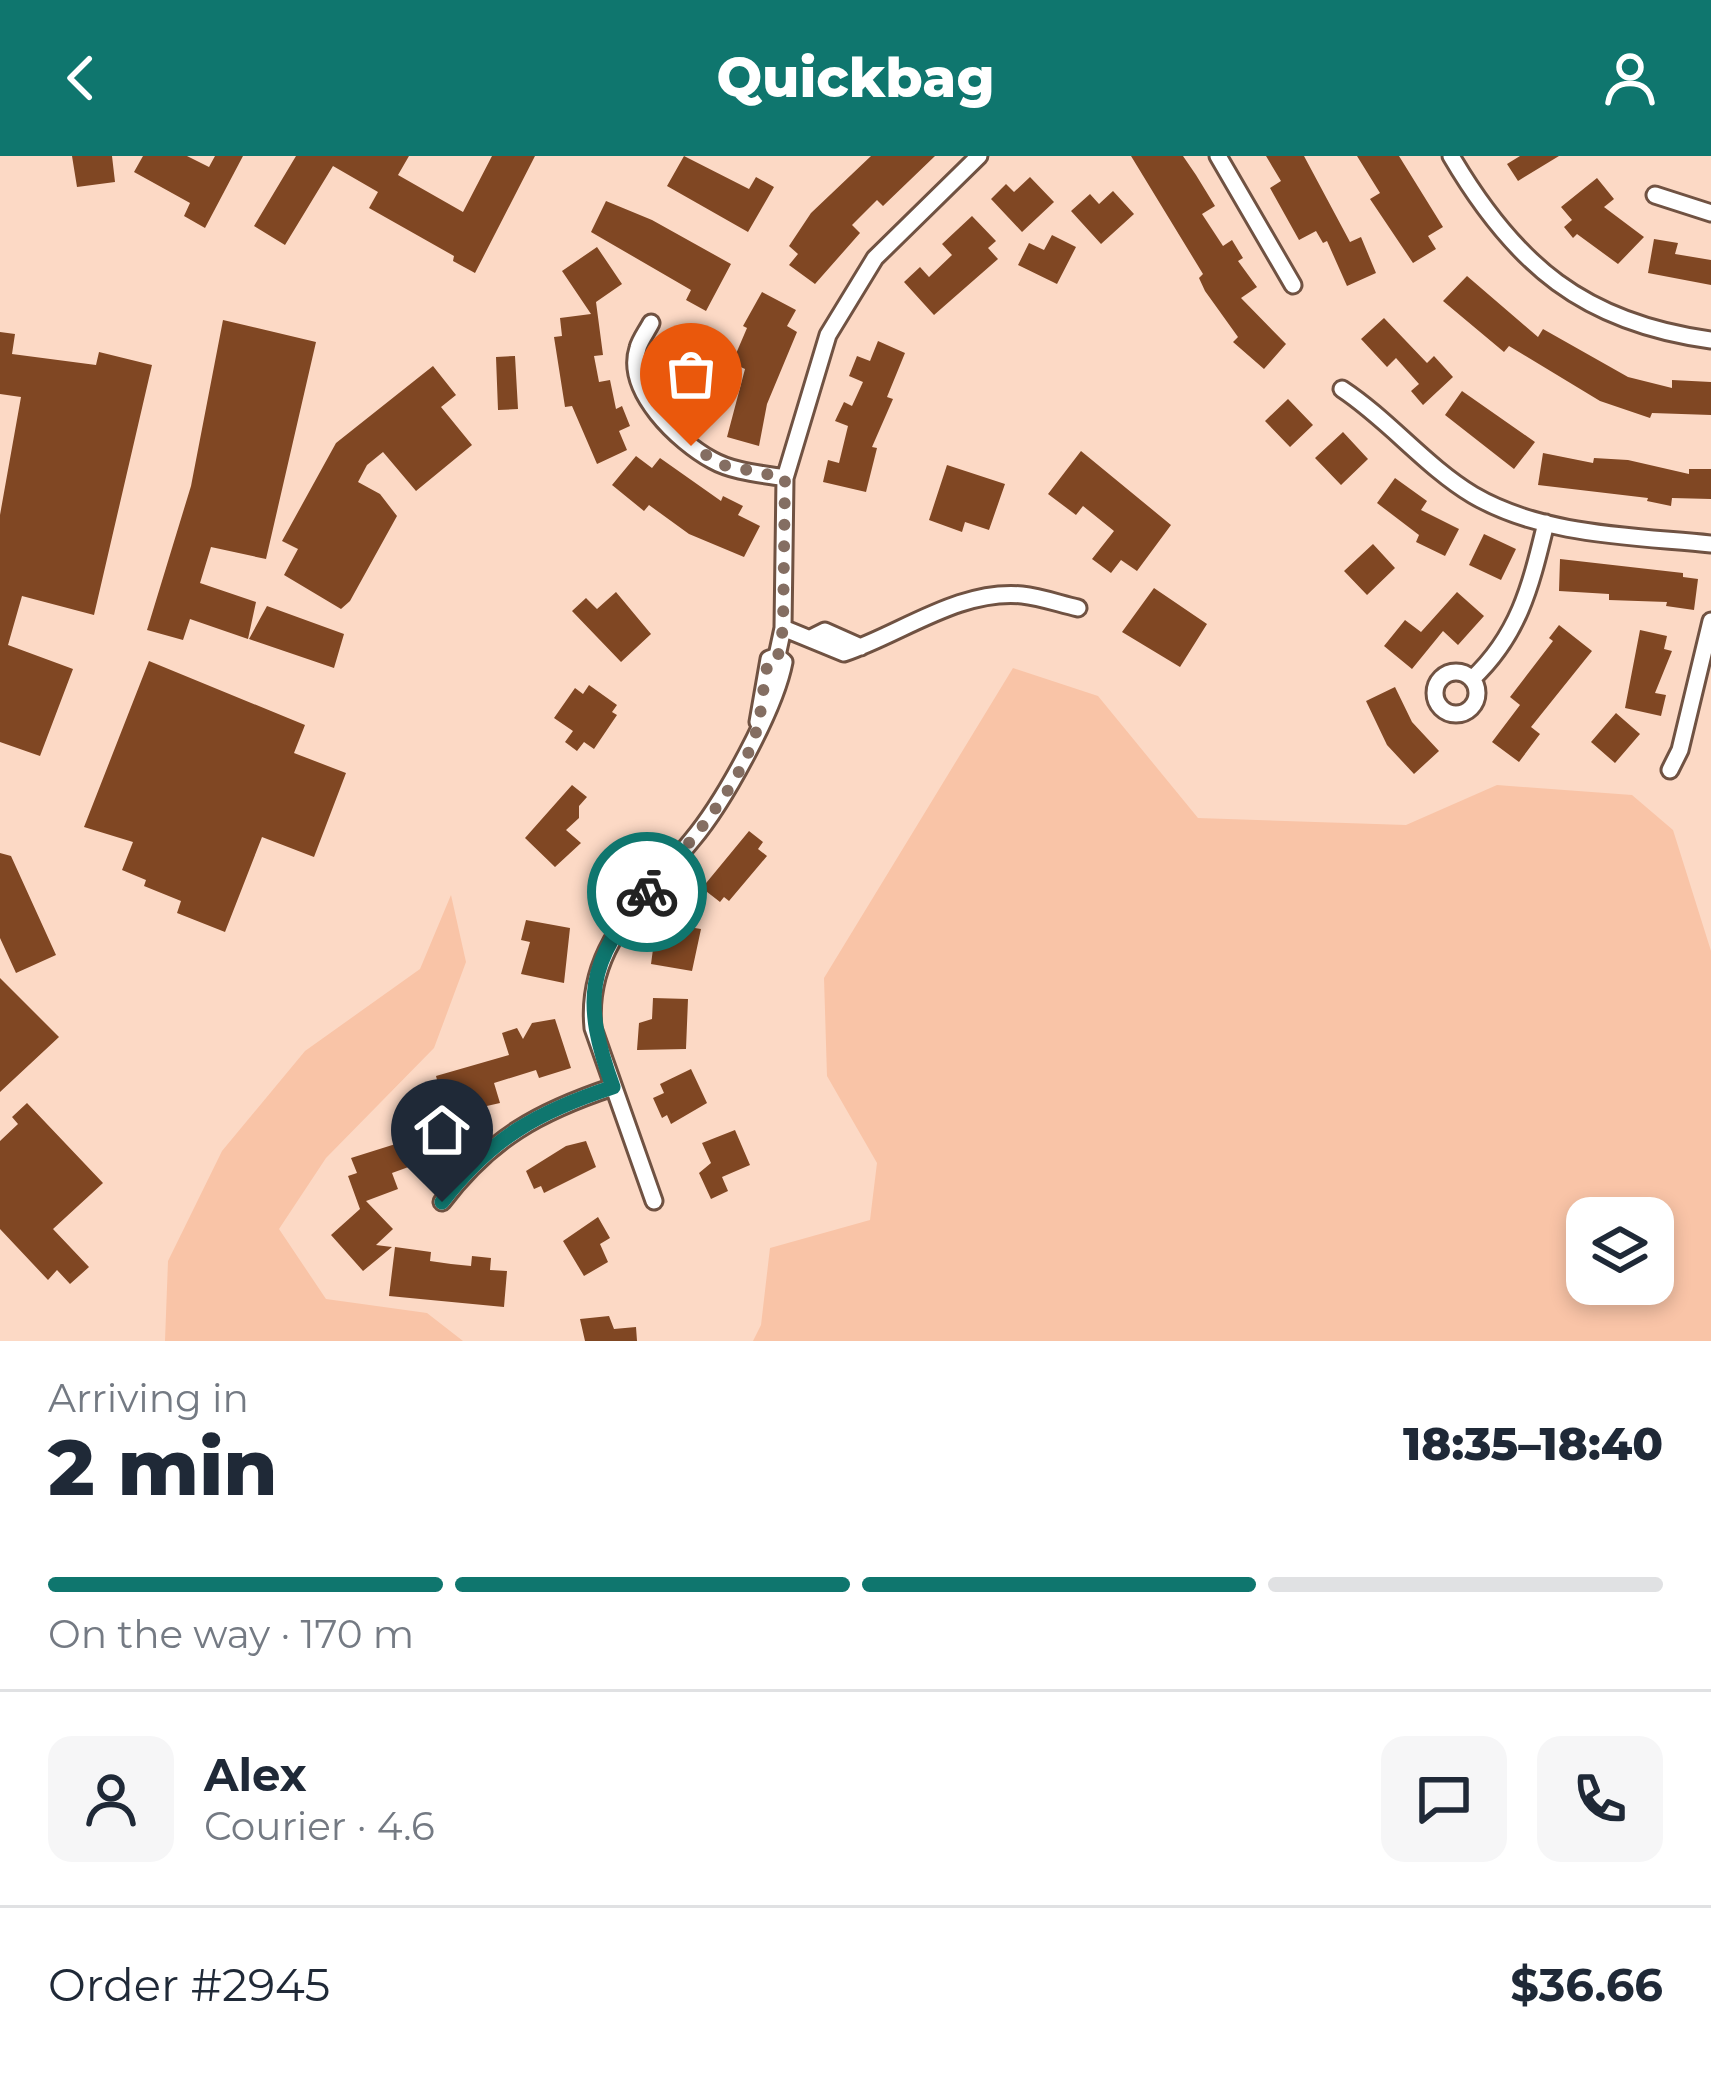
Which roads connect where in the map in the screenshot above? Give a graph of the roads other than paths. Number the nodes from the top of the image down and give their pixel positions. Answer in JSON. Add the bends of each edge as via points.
{"nodes":[{"id":1,"x":979,"y":156,"type":"edge"},
{"id":2,"x":1218,"y":156,"type":"edge"},
{"id":3,"x":1451,"y":156,"type":"edge"},
{"id":4,"x":1655,"y":195,"type":"dead end"},
{"id":5,"x":1711,"y":212,"type":"edge"},
{"id":6,"x":1293,"y":285,"type":"dead end"},
{"id":7,"x":651,"y":323,"type":"dead end"},
{"id":8,"x":1711,"y":340,"type":"edge"},
{"id":9,"x":1342,"y":389,"type":"dead end"},
{"id":10,"x":785,"y":478,"type":"junction"},
{"id":11,"x":1546,"y":523,"type":"junction"},
{"id":12,"x":1711,"y":544,"type":"edge"},
{"id":13,"x":1078,"y":608,"type":"dead end"},
{"id":14,"x":1711,"y":620,"type":"edge"},
{"id":15,"x":783,"y":628,"type":"junction"},
{"id":16,"x":1472,"y":679,"type":"dead end"},
{"id":17,"x":1670,"y":770,"type":"dead end"},
{"id":18,"x":613,"y":1087,"type":"junction"},
{"id":19,"x":654,"y":1201,"type":"dead end"},
{"id":20,"x":442,"y":1202,"type":"dead end"}],
"edges":[{"from":1,"to":10,"type":"street","via":[[875,258],[850,296],[814,372]]},
{"from":2,"to":6,"type":"street"},
{"from":3,"to":8,"type":"street","via":[[1495,225],[1552,281],[1624,320]]},
{"from":4,"to":5,"type":"street"},
{"from":7,"to":10,"type":"street","via":[[636,363],[657,412],[712,460]]},
{"from":9,"to":11,"type":"street","via":[[1473,494]]},
{"from":10,"to":15,"type":"street"},
{"from":11,"to":12,"type":"street"},
{"from":11,"to":16,"type":"street","via":[[1514,630]]},
{"from":13,"to":15,"type":"street","via":[[1022,595],[986,597],[861,647],[825,632],[813,637]]},
{"from":14,"to":17,"type":"street"},
{"from":15,"to":18,"type":"street","via":[[758,725],[704,824],[607,946],[591,1011]]},
{"from":18,"to":19,"type":"street"},
{"from":18,"to":20,"type":"street","via":[[506,1134]]}]}
